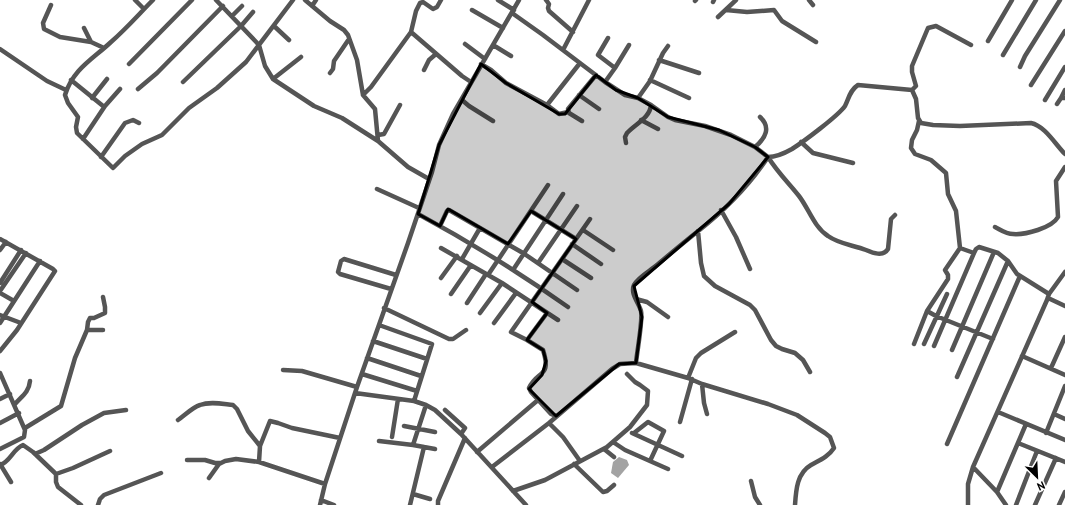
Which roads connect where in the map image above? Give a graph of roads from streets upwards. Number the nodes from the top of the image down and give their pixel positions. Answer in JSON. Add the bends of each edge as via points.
{"nodes":[{"id":1,"x":135,"y":0,"type":"edge"},
{"id":2,"x":153,"y":0,"type":"edge"},
{"id":3,"x":192,"y":0,"type":"edge"},
{"id":4,"x":216,"y":0,"type":"edge"},
{"id":5,"x":293,"y":0,"type":"edge"},
{"id":6,"x":305,"y":0,"type":"edge"},
{"id":7,"x":316,"y":0,"type":"edge"},
{"id":8,"x":441,"y":0,"type":"edge"},
{"id":9,"x":498,"y":0,"type":"edge"},
{"id":10,"x":519,"y":0,"type":"edge"},
{"id":11,"x":546,"y":0,"type":"edge"},
{"id":12,"x":589,"y":0,"type":"edge"},
{"id":13,"x":736,"y":0,"type":"edge"},
{"id":14,"x":809,"y":0,"type":"edge"},
{"id":15,"x":1012,"y":0,"type":"edge"},
{"id":16,"x":1036,"y":0,"type":"edge"},
{"id":17,"x":1060,"y":0,"type":"edge"},
{"id":18,"x":51,"y":5,"type":"dead end"},
{"id":19,"x":813,"y":5,"type":"dead end"},
{"id":20,"x":223,"y":6,"type":"junction"},
{"id":21,"x":242,"y":6,"type":"dead end"},
{"id":22,"x":312,"y":6,"type":"junction"},
{"id":23,"x":144,"y":9,"type":"junction"},
{"id":24,"x":472,"y":10,"type":"dead end"},
{"id":25,"x":726,"y":10,"type":"junction"},
{"id":26,"x":253,"y":12,"type":"dead end"},
{"id":27,"x":513,"y":12,"type":"junction"},
{"id":28,"x":232,"y":16,"type":"junction"},
{"id":29,"x":718,"y":17,"type":"dead end"},
{"id":30,"x":242,"y":26,"type":"junction"},
{"id":31,"x":274,"y":26,"type":"junction"},
{"id":32,"x":84,"y":28,"type":"dead end"},
{"id":33,"x":503,"y":28,"type":"junction"},
{"id":34,"x":1065,"y":31,"type":"edge"},
{"id":35,"x":410,"y":32,"type":"junction"},
{"id":36,"x":573,"y":32,"type":"junction"},
{"id":37,"x":608,"y":38,"type":"dead end"},
{"id":38,"x":349,"y":39,"type":"junction"},
{"id":39,"x":289,"y":40,"type":"dead end"},
{"id":40,"x":988,"y":41,"type":"dead end"},
{"id":41,"x":91,"y":42,"type":"junction"},
{"id":42,"x":816,"y":42,"type":"dead end"},
{"id":43,"x":465,"y":44,"type":"dead end"},
{"id":44,"x":493,"y":44,"type":"junction"},
{"id":45,"x":259,"y":45,"type":"junction"},
{"id":46,"x":629,"y":45,"type":"dead end"},
{"id":47,"x":971,"y":45,"type":"dead end"},
{"id":48,"x":668,"y":46,"type":"dead end"},
{"id":49,"x":104,"y":48,"type":"junction"},
{"id":50,"x":1,"y":49,"type":"edge"},
{"id":51,"x":563,"y":50,"type":"junction"},
{"id":52,"x":436,"y":54,"type":"junction"},
{"id":53,"x":1002,"y":55,"type":"dead end"},
{"id":54,"x":511,"y":56,"type":"dead end"},
{"id":55,"x":300,"y":57,"type":"dead end"},
{"id":56,"x":485,"y":59,"type":"junction"},
{"id":57,"x":659,"y":60,"type":"junction"},
{"id":58,"x":580,"y":63,"type":"junction"},
{"id":59,"x":129,"y":64,"type":"dead end"},
{"id":60,"x":481,"y":64,"type":"junction"},
{"id":61,"x":1020,"y":67,"type":"dead end"},
{"id":62,"x":1065,"y":67,"type":"edge"},
{"id":63,"x":615,"y":68,"type":"junction"},
{"id":64,"x":424,"y":70,"type":"dead end"},
{"id":65,"x":330,"y":73,"type":"dead end"},
{"id":66,"x":699,"y":73,"type":"dead end"},
{"id":67,"x":596,"y":75,"type":"junction"},
{"id":68,"x":107,"y":79,"type":"dead end"},
{"id":69,"x":273,"y":79,"type":"junction"},
{"id":70,"x":71,"y":80,"type":"junction"},
{"id":71,"x":650,"y":80,"type":"junction"},
{"id":72,"x":183,"y":82,"type":"dead end"},
{"id":73,"x":471,"y":82,"type":"junction"},
{"id":74,"x":605,"y":82,"type":"junction"},
{"id":75,"x":1031,"y":85,"type":"dead end"},
{"id":76,"x":120,"y":88,"type":"dead end"},
{"id":77,"x":138,"y":89,"type":"dead end"},
{"id":78,"x":66,"y":90,"type":"junction"},
{"id":79,"x":912,"y":90,"type":"junction"},
{"id":80,"x":1065,"y":90,"type":"edge"},
{"id":81,"x":363,"y":95,"type":"junction"},
{"id":82,"x":579,"y":95,"type":"junction"},
{"id":83,"x":92,"y":98,"type":"junction"},
{"id":84,"x":638,"y":98,"type":"junction"},
{"id":85,"x":689,"y":98,"type":"dead end"},
{"id":86,"x":1063,"y":98,"type":"edge"},
{"id":87,"x":462,"y":100,"type":"junction"},
{"id":88,"x":1045,"y":100,"type":"dead end"},
{"id":89,"x":1057,"y":104,"type":"dead end"},
{"id":90,"x":400,"y":105,"type":"dead end"},
{"id":91,"x":547,"y":105,"type":"junction"},
{"id":92,"x":651,"y":105,"type":"junction"},
{"id":93,"x":105,"y":106,"type":"junction"},
{"id":94,"x":599,"y":109,"type":"dead end"},
{"id":95,"x":568,"y":112,"type":"junction"},
{"id":96,"x":760,"y":116,"type":"dead end"},
{"id":97,"x":641,"y":120,"type":"junction"},
{"id":98,"x":493,"y":121,"type":"dead end"},
{"id":99,"x":582,"y":121,"type":"dead end"},
{"id":100,"x":919,"y":121,"type":"junction"},
{"id":101,"x":139,"y":124,"type":"dead end"},
{"id":102,"x":658,"y":129,"type":"dead end"},
{"id":103,"x":378,"y":135,"type":"junction"},
{"id":104,"x":83,"y":139,"type":"junction"},
{"id":105,"x":378,"y":141,"type":"junction"},
{"id":106,"x":801,"y":142,"type":"junction"},
{"id":107,"x":626,"y":143,"type":"dead end"},
{"id":108,"x":755,"y":147,"type":"junction"},
{"id":109,"x":1065,"y":154,"type":"edge"},
{"id":110,"x":101,"y":157,"type":"junction"},
{"id":111,"x":768,"y":157,"type":"junction"},
{"id":112,"x":853,"y":163,"type":"dead end"},
{"id":113,"x":1065,"y":167,"type":"edge"},
{"id":114,"x":429,"y":179,"type":"junction"},
{"id":115,"x":548,"y":184,"type":"dead end"},
{"id":116,"x":377,"y":189,"type":"dead end"},
{"id":117,"x":563,"y":194,"type":"dead end"},
{"id":118,"x":577,"y":206,"type":"dead end"},
{"id":119,"x":419,"y":208,"type":"junction"},
{"id":120,"x":722,"y":210,"type":"junction"},
{"id":121,"x":531,"y":211,"type":"junction"},
{"id":122,"x":418,"y":214,"type":"junction"},
{"id":123,"x":894,"y":215,"type":"dead end"},
{"id":124,"x":590,"y":218,"type":"dead end"},
{"id":125,"x":546,"y":219,"type":"junction"},
{"id":126,"x":440,"y":226,"type":"junction"},
{"id":127,"x":995,"y":227,"type":"dead end"},
{"id":128,"x":480,"y":228,"type":"junction"},
{"id":129,"x":561,"y":229,"type":"junction"},
{"id":130,"x":583,"y":230,"type":"junction"},
{"id":131,"x":698,"y":231,"type":"junction"},
{"id":132,"x":0,"y":239,"type":"edge"},
{"id":133,"x":576,"y":239,"type":"junction"},
{"id":134,"x":6,"y":242,"type":"junction"},
{"id":135,"x":471,"y":244,"type":"junction"},
{"id":136,"x":508,"y":244,"type":"junction"},
{"id":137,"x":572,"y":244,"type":"junction"},
{"id":138,"x":441,"y":248,"type":"dead end"},
{"id":139,"x":960,"y":248,"type":"junction"},
{"id":140,"x":0,"y":250,"type":"edge"},
{"id":141,"x":613,"y":250,"type":"dead end"},
{"id":142,"x":23,"y":251,"type":"junction"},
{"id":143,"x":994,"y":252,"type":"junction"},
{"id":144,"x":523,"y":253,"type":"junction"},
{"id":145,"x":974,"y":253,"type":"junction"},
{"id":146,"x":457,"y":256,"type":"junction"},
{"id":147,"x":562,"y":259,"type":"junction"},
{"id":148,"x":462,"y":260,"type":"junction"},
{"id":149,"x":498,"y":260,"type":"junction"},
{"id":150,"x":40,"y":261,"type":"junction"},
{"id":151,"x":1008,"y":261,"type":"junction"},
{"id":152,"x":538,"y":263,"type":"junction"},
{"id":153,"x":601,"y":264,"type":"dead end"},
{"id":154,"x":471,"y":265,"type":"junction"},
{"id":155,"x":750,"y":269,"type":"dead end"},
{"id":156,"x":513,"y":270,"type":"junction"},
{"id":157,"x":1065,"y":272,"type":"edge"},
{"id":158,"x":552,"y":273,"type":"junction"},
{"id":159,"x":396,"y":275,"type":"junction"},
{"id":160,"x":487,"y":275,"type":"junction"},
{"id":161,"x":1020,"y":276,"type":"junction"},
{"id":162,"x":441,"y":278,"type":"dead end"},
{"id":163,"x":591,"y":278,"type":"dead end"},
{"id":164,"x":0,"y":283,"type":"edge"},
{"id":165,"x":502,"y":284,"type":"junction"},
{"id":166,"x":542,"y":288,"type":"junction"},
{"id":167,"x":391,"y":289,"type":"junction"},
{"id":168,"x":577,"y":290,"type":"dead end"},
{"id":169,"x":516,"y":293,"type":"junction"},
{"id":170,"x":1,"y":294,"type":"edge"},
{"id":171,"x":451,"y":294,"type":"dead end"},
{"id":172,"x":947,"y":294,"type":"dead end"},
{"id":173,"x":1048,"y":296,"type":"junction"},
{"id":174,"x":103,"y":297,"type":"dead end"},
{"id":175,"x":636,"y":299,"type":"junction"},
{"id":176,"x":14,"y":301,"type":"junction"},
{"id":177,"x":532,"y":302,"type":"junction"},
{"id":178,"x":467,"y":303,"type":"dead end"},
{"id":179,"x":1065,"y":306,"type":"edge"},
{"id":180,"x":568,"y":307,"type":"dead end"},
{"id":181,"x":384,"y":308,"type":"junction"},
{"id":182,"x":928,"y":311,"type":"junction"},
{"id":183,"x":480,"y":313,"type":"dead end"},
{"id":184,"x":547,"y":313,"type":"junction"},
{"id":185,"x":2,"y":316,"type":"edge"},
{"id":186,"x":936,"y":316,"type":"junction"},
{"id":187,"x":668,"y":317,"type":"dead end"},
{"id":188,"x":558,"y":320,"type":"dead end"},
{"id":189,"x":946,"y":320,"type":"junction"},
{"id":190,"x":0,"y":323,"type":"edge"},
{"id":191,"x":22,"y":323,"type":"junction"},
{"id":192,"x":494,"y":323,"type":"dead end"},
{"id":193,"x":379,"y":325,"type":"junction"},
{"id":194,"x":962,"y":327,"type":"junction"},
{"id":195,"x":87,"y":330,"type":"junction"},
{"id":196,"x":103,"y":330,"type":"dead end"},
{"id":197,"x":466,"y":330,"type":"dead end"},
{"id":198,"x":735,"y":332,"type":"dead end"},
{"id":199,"x":977,"y":332,"type":"junction"},
{"id":200,"x":1065,"y":337,"type":"edge"},
{"id":201,"x":527,"y":340,"type":"junction"},
{"id":202,"x":993,"y":340,"type":"junction"},
{"id":203,"x":373,"y":341,"type":"junction"},
{"id":204,"x":914,"y":344,"type":"dead end"},
{"id":205,"x":924,"y":344,"type":"dead end"},
{"id":206,"x":934,"y":346,"type":"dead end"},
{"id":207,"x":952,"y":350,"type":"dead end"},
{"id":208,"x":0,"y":351,"type":"edge"},
{"id":209,"x":1022,"y":356,"type":"junction"},
{"id":210,"x":367,"y":358,"type":"junction"},
{"id":211,"x":427,"y":359,"type":"junction"},
{"id":212,"x":636,"y":363,"type":"junction"},
{"id":213,"x":1051,"y":368,"type":"junction"},
{"id":214,"x":283,"y":370,"type":"dead end"},
{"id":215,"x":810,"y":372,"type":"dead end"},
{"id":216,"x":0,"y":373,"type":"edge"},
{"id":217,"x":362,"y":374,"type":"junction"},
{"id":218,"x":627,"y":374,"type":"dead end"},
{"id":219,"x":1065,"y":375,"type":"edge"},
{"id":220,"x":421,"y":376,"type":"junction"},
{"id":221,"x":957,"y":377,"type":"dead end"},
{"id":222,"x":690,"y":378,"type":"junction"},
{"id":223,"x":1,"y":380,"type":"edge"},
{"id":224,"x":30,"y":381,"type":"dead end"},
{"id":225,"x":702,"y":384,"type":"junction"},
{"id":226,"x":1065,"y":386,"type":"edge"},
{"id":227,"x":357,"y":387,"type":"junction"},
{"id":228,"x":417,"y":391,"type":"junction"},
{"id":229,"x":355,"y":393,"type":"junction"},
{"id":230,"x":10,"y":394,"type":"junction"},
{"id":231,"x":1063,"y":397,"type":"edge"},
{"id":232,"x":398,"y":399,"type":"junction"},
{"id":233,"x":0,"y":400,"type":"edge"},
{"id":234,"x":538,"y":400,"type":"junction"},
{"id":235,"x":414,"y":401,"type":"junction"},
{"id":236,"x":15,"y":404,"type":"junction"},
{"id":237,"x":426,"y":405,"type":"junction"},
{"id":238,"x":126,"y":410,"type":"dead end"},
{"id":239,"x":445,"y":410,"type":"dead end"},
{"id":240,"x":998,"y":412,"type":"junction"},
{"id":241,"x":19,"y":413,"type":"junction"},
{"id":242,"x":707,"y":414,"type":"dead end"},
{"id":243,"x":1054,"y":414,"type":"junction"},
{"id":244,"x":556,"y":416,"type":"junction"},
{"id":245,"x":1065,"y":419,"type":"edge"},
{"id":246,"x":178,"y":420,"type":"dead end"},
{"id":247,"x":680,"y":422,"type":"dead end"},
{"id":248,"x":0,"y":423,"type":"edge"},
{"id":249,"x":549,"y":423,"type":"junction"},
{"id":250,"x":1026,"y":424,"type":"junction"},
{"id":251,"x":404,"y":426,"type":"dead end"},
{"id":252,"x":25,"y":428,"type":"junction"},
{"id":253,"x":419,"y":428,"type":"junction"},
{"id":254,"x":627,"y":430,"type":"junction"},
{"id":255,"x":435,"y":432,"type":"dead end"},
{"id":256,"x":1046,"y":432,"type":"junction"},
{"id":257,"x":634,"y":433,"type":"junction"},
{"id":258,"x":461,"y":434,"type":"junction"},
{"id":259,"x":24,"y":437,"type":"junction"},
{"id":260,"x":392,"y":437,"type":"dead end"},
{"id":261,"x":340,"y":438,"type":"junction"},
{"id":262,"x":465,"y":438,"type":"junction"},
{"id":263,"x":1065,"y":440,"type":"edge"},
{"id":264,"x":379,"y":441,"type":"dead end"},
{"id":265,"x":613,"y":442,"type":"junction"},
{"id":266,"x":1018,"y":443,"type":"junction"},
{"id":267,"x":23,"y":444,"type":"junction"},
{"id":268,"x":947,"y":444,"type":"dead end"},
{"id":269,"x":413,"y":445,"type":"junction"},
{"id":270,"x":658,"y":445,"type":"junction"},
{"id":271,"x":260,"y":446,"type":"junction"},
{"id":272,"x":424,"y":447,"type":"junction"},
{"id":273,"x":0,"y":449,"type":"edge"},
{"id":274,"x":435,"y":449,"type":"dead end"},
{"id":275,"x":604,"y":449,"type":"junction"},
{"id":276,"x":110,"y":451,"type":"dead end"},
{"id":277,"x":1037,"y":451,"type":"junction"},
{"id":278,"x":477,"y":452,"type":"junction"},
{"id":279,"x":35,"y":454,"type":"junction"},
{"id":280,"x":682,"y":456,"type":"dead end"},
{"id":281,"x":614,"y":457,"type":"dead end"},
{"id":282,"x":1056,"y":458,"type":"junction"},
{"id":283,"x":186,"y":460,"type":"dead end"},
{"id":284,"x":580,"y":461,"type":"junction"},
{"id":285,"x":650,"y":461,"type":"junction"},
{"id":286,"x":259,"y":462,"type":"junction"},
{"id":287,"x":1065,"y":462,"type":"edge"},
{"id":288,"x":221,"y":463,"type":"junction"},
{"id":289,"x":574,"y":464,"type":"junction"},
{"id":290,"x":0,"y":465,"type":"edge"},
{"id":291,"x":974,"y":467,"type":"junction"},
{"id":292,"x":492,"y":468,"type":"junction"},
{"id":293,"x":668,"y":470,"type":"dead end"},
{"id":294,"x":161,"y":473,"type":"dead end"},
{"id":295,"x":56,"y":474,"type":"junction"},
{"id":296,"x":209,"y":478,"type":"dead end"},
{"id":297,"x":751,"y":481,"type":"dead end"},
{"id":298,"x":10,"y":482,"type":"dead end"},
{"id":299,"x":325,"y":484,"type":"junction"},
{"id":300,"x":614,"y":485,"type":"dead end"},
{"id":301,"x":513,"y":491,"type":"junction"},
{"id":302,"x":997,"y":492,"type":"junction"},
{"id":303,"x":1065,"y":492,"type":"edge"},
{"id":304,"x":413,"y":494,"type":"junction"},
{"id":305,"x":430,"y":499,"type":"dead end"},
{"id":306,"x":320,"y":502,"type":"edge"},
{"id":307,"x":81,"y":505,"type":"edge"},
{"id":308,"x":98,"y":505,"type":"edge"},
{"id":309,"x":334,"y":505,"type":"edge"},
{"id":310,"x":410,"y":505,"type":"edge"},
{"id":311,"x":438,"y":505,"type":"edge"},
{"id":312,"x":526,"y":505,"type":"edge"},
{"id":313,"x":760,"y":505,"type":"edge"},
{"id":314,"x":795,"y":505,"type":"edge"},
{"id":315,"x":968,"y":505,"type":"edge"},
{"id":316,"x":1006,"y":505,"type":"edge"},
{"id":317,"x":1016,"y":505,"type":"edge"},
{"id":318,"x":1035,"y":505,"type":"edge"},
{"id":319,"x":1059,"y":505,"type":"edge"}],
"edges":[{"from":1,"to":23,"type":"street"},
{"from":2,"to":23,"type":"street"},
{"from":3,"to":59,"type":"street"},
{"from":4,"to":20,"type":"street"},
{"from":5,"to":31,"type":"street"},
{"from":6,"to":22,"type":"street"},
{"from":7,"to":22,"type":"street"},
{"from":8,"to":35,"type":"street","via":[[437,7],[433,8],[423,2],[420,3]]},
{"from":9,"to":27,"type":"street"},
{"from":10,"to":27,"type":"street"},
{"from":11,"to":36,"type":"street","via":[[549,11]]},
{"from":12,"to":36,"type":"street"},
{"from":13,"to":25,"type":"street"},
{"from":14,"to":19,"type":"street"},
{"from":15,"to":40,"type":"street"},
{"from":16,"to":53,"type":"street"},
{"from":17,"to":61,"type":"street"},
{"from":18,"to":41,"type":"street","via":[[43,23],[44,29],[60,37]]},
{"from":20,"to":28,"type":"street"},
{"from":20,"to":77,"type":"street"},
{"from":21,"to":28,"type":"street"},
{"from":22,"to":38,"type":"street","via":[[344,30]]},
{"from":23,"to":49,"type":"street"},
{"from":24,"to":33,"type":"street"},
{"from":25,"to":29,"type":"street"},
{"from":25,"to":42,"type":"street","via":[[774,10],[782,21]]},
{"from":26,"to":30,"type":"street"},
{"from":27,"to":33,"type":"street"},
{"from":27,"to":51,"type":"street"},
{"from":28,"to":30,"type":"street"},
{"from":30,"to":45,"type":"street"},
{"from":30,"to":72,"type":"street"},
{"from":31,"to":39,"type":"street"},
{"from":31,"to":45,"type":"street"},
{"from":32,"to":41,"type":"street"},
{"from":33,"to":44,"type":"street"},
{"from":34,"to":75,"type":"street"},
{"from":35,"to":52,"type":"street"},
{"from":35,"to":81,"type":"street"},
{"from":36,"to":51,"type":"street"},
{"from":37,"to":63,"type":"street","via":[[598,55]]},
{"from":38,"to":65,"type":"street","via":[[334,61]]},
{"from":38,"to":81,"type":"street","via":[[360,73]]},
{"from":41,"to":49,"type":"street"},
{"from":43,"to":56,"type":"street"},
{"from":44,"to":54,"type":"street"},
{"from":44,"to":56,"type":"street"},
{"from":45,"to":69,"type":"street","via":[[265,66]]},
{"from":45,"to":110,"type":"street","via":[[246,62],[159,136],[142,144],[113,168]]},
{"from":46,"to":63,"type":"street"},
{"from":47,"to":79,"type":"street","via":[[936,26],[928,28],[912,66],[916,86]]},
{"from":48,"to":57,"type":"street"},
{"from":49,"to":70,"type":"street"},
{"from":50,"to":78,"type":"street","via":[[47,81]]},
{"from":51,"to":58,"type":"street"},
{"from":52,"to":64,"type":"street"},
{"from":52,"to":73,"type":"street"},
{"from":55,"to":69,"type":"street"},
{"from":56,"to":60,"type":"street"},
{"from":57,"to":66,"type":"street"},
{"from":57,"to":71,"type":"street"},
{"from":58,"to":67,"type":"street"},
{"from":58,"to":91,"type":"street"},
{"from":60,"to":73,"type":"street"},
{"from":60,"to":91,"type":"street","via":[[506,83]]},
{"from":62,"to":88,"type":"street"},
{"from":63,"to":74,"type":"street"},
{"from":67,"to":74,"type":"street"},
{"from":67,"to":82,"type":"street"},
{"from":68,"to":83,"type":"street"},
{"from":69,"to":105,"type":"street","via":[[314,106],[342,118]]},
{"from":70,"to":78,"type":"street"},
{"from":70,"to":83,"type":"street"},
{"from":71,"to":84,"type":"street"},
{"from":71,"to":85,"type":"street"},
{"from":73,"to":87,"type":"street"},
{"from":74,"to":84,"type":"street","via":[[625,95]]},
{"from":76,"to":93,"type":"street"},
{"from":78,"to":104,"type":"street","via":[[66,100],[77,114],[76,131]]},
{"from":79,"to":100,"type":"street"},
{"from":79,"to":106,"type":"street","via":[[858,85],[845,106]]},
{"from":80,"to":86,"type":"street"},
{"from":81,"to":103,"type":"street","via":[[375,109]]},
{"from":82,"to":94,"type":"street"},
{"from":82,"to":95,"type":"street"},
{"from":83,"to":93,"type":"street"},
{"from":84,"to":92,"type":"street"},
{"from":86,"to":89,"type":"street"},
{"from":87,"to":98,"type":"street"},
{"from":87,"to":114,"type":"street","via":[[439,145]]},
{"from":90,"to":103,"type":"street","via":[[384,134]]},
{"from":91,"to":95,"type":"street","via":[[559,114]]},
{"from":92,"to":97,"type":"street","via":[[648,114]]},
{"from":92,"to":108,"type":"street","via":[[675,120],[719,130]]},
{"from":93,"to":104,"type":"street"},
{"from":95,"to":99,"type":"street"},
{"from":96,"to":108,"type":"street","via":[[765,123],[766,134],[762,142]]},
{"from":97,"to":102,"type":"street"},
{"from":97,"to":107,"type":"street","via":[[625,136]]},
{"from":100,"to":109,"type":"street","via":[[933,125],[960,126],[995,123],[1037,124]]},
{"from":100,"to":139,"type":"street","via":[[918,130],[912,140],[912,148],[915,154],[931,160],[946,173],[949,196],[956,211]]},
{"from":101,"to":110,"type":"street","via":[[133,120],[125,123]]},
{"from":103,"to":105,"type":"street"},
{"from":104,"to":110,"type":"street"},
{"from":105,"to":114,"type":"street","via":[[408,167]]},
{"from":106,"to":111,"type":"street","via":[[781,154]]},
{"from":106,"to":112,"type":"street","via":[[813,153]]},
{"from":108,"to":111,"type":"street"},
{"from":111,"to":120,"type":"street","via":[[740,193]]},
{"from":111,"to":123,"type":"street","via":[[816,224],[827,236],[837,241],[873,253],[885,252],[888,249],[891,219]]},
{"from":113,"to":127,"type":"street","via":[[1056,181],[1058,217],[1053,223],[1018,234],[1006,233]]},
{"from":114,"to":119,"type":"street"},
{"from":115,"to":121,"type":"street"},
{"from":116,"to":119,"type":"street"},
{"from":117,"to":125,"type":"street"},
{"from":118,"to":129,"type":"street"},
{"from":119,"to":122,"type":"street"},
{"from":120,"to":131,"type":"street"},
{"from":120,"to":155,"type":"street"},
{"from":121,"to":125,"type":"street"},
{"from":121,"to":136,"type":"street"},
{"from":122,"to":126,"type":"street"},
{"from":122,"to":159,"type":"street"},
{"from":124,"to":130,"type":"street"},
{"from":125,"to":129,"type":"street"},
{"from":125,"to":144,"type":"street"},
{"from":126,"to":128,"type":"street","via":[[449,210]]},
{"from":126,"to":135,"type":"street"},
{"from":128,"to":135,"type":"street"},
{"from":128,"to":136,"type":"street"},
{"from":129,"to":133,"type":"street"},
{"from":129,"to":152,"type":"street"},
{"from":130,"to":133,"type":"street"},
{"from":130,"to":141,"type":"street"},
{"from":131,"to":175,"type":"street","via":[[640,278],[634,286]]},
{"from":131,"to":215,"type":"street","via":[[700,263],[704,276],[715,286],[744,301],[755,310],[776,346],[795,353]]},
{"from":132,"to":134,"type":"street"},
{"from":133,"to":137,"type":"street"},
{"from":134,"to":140,"type":"street"},
{"from":134,"to":142,"type":"street"},
{"from":135,"to":148,"type":"street"},
{"from":135,"to":149,"type":"street"},
{"from":136,"to":144,"type":"street"},
{"from":136,"to":149,"type":"street"},
{"from":137,"to":147,"type":"street"},
{"from":137,"to":153,"type":"street"},
{"from":138,"to":146,"type":"street"},
{"from":139,"to":145,"type":"street"},
{"from":139,"to":182,"type":"street","via":[[946,269],[948,279]]},
{"from":142,"to":150,"type":"street"},
{"from":142,"to":164,"type":"street"},
{"from":142,"to":170,"type":"street"},
{"from":143,"to":145,"type":"street","via":[[979,247]]},
{"from":143,"to":151,"type":"street"},
{"from":143,"to":194,"type":"street"},
{"from":144,"to":152,"type":"street"},
{"from":144,"to":156,"type":"street"},
{"from":145,"to":189,"type":"street"},
{"from":146,"to":148,"type":"street"},
{"from":146,"to":162,"type":"street"},
{"from":147,"to":158,"type":"street"},
{"from":147,"to":163,"type":"street"},
{"from":148,"to":154,"type":"street"},
{"from":149,"to":156,"type":"street"},
{"from":149,"to":160,"type":"street"},
{"from":150,"to":176,"type":"street"},
{"from":150,"to":191,"type":"street","via":[[54,269],[55,273]]},
{"from":151,"to":161,"type":"street"},
{"from":151,"to":199,"type":"street"},
{"from":152,"to":158,"type":"street"},
{"from":154,"to":160,"type":"street"},
{"from":154,"to":171,"type":"street"},
{"from":156,"to":166,"type":"street"},
{"from":157,"to":173,"type":"street"},
{"from":158,"to":166,"type":"street"},
{"from":158,"to":168,"type":"street"},
{"from":159,"to":167,"type":"street"},
{"from":159,"to":167,"type":"street","via":[[344,259],[341,261],[338,272],[340,274]]},
{"from":160,"to":165,"type":"street"},
{"from":160,"to":178,"type":"street"},
{"from":161,"to":173,"type":"street"},
{"from":161,"to":202,"type":"street"},
{"from":165,"to":169,"type":"street"},
{"from":165,"to":183,"type":"street"},
{"from":166,"to":177,"type":"street"},
{"from":166,"to":180,"type":"street"},
{"from":167,"to":181,"type":"street"},
{"from":169,"to":177,"type":"street"},
{"from":169,"to":192,"type":"street"},
{"from":170,"to":176,"type":"street"},
{"from":172,"to":186,"type":"street"},
{"from":173,"to":179,"type":"street"},
{"from":173,"to":209,"type":"street"},
{"from":174,"to":195,"type":"street","via":[[105,313],[89,319]]},
{"from":175,"to":187,"type":"street","via":[[647,302]]},
{"from":175,"to":212,"type":"street","via":[[642,316]]},
{"from":176,"to":185,"type":"street"},
{"from":177,"to":184,"type":"street"},
{"from":177,"to":201,"type":"street","via":[[511,332]]},
{"from":181,"to":193,"type":"street"},
{"from":181,"to":197,"type":"street","via":[[449,339]]},
{"from":182,"to":186,"type":"street"},
{"from":182,"to":204,"type":"street"},
{"from":184,"to":188,"type":"street"},
{"from":184,"to":201,"type":"street"},
{"from":185,"to":190,"type":"street"},
{"from":185,"to":191,"type":"street"},
{"from":186,"to":189,"type":"street"},
{"from":186,"to":205,"type":"street"},
{"from":189,"to":194,"type":"street"},
{"from":189,"to":206,"type":"street"},
{"from":191,"to":208,"type":"street"},
{"from":193,"to":203,"type":"street"},
{"from":193,"to":211,"type":"street","via":[[430,342],[432,345]]},
{"from":194,"to":199,"type":"street"},
{"from":194,"to":207,"type":"street"},
{"from":195,"to":196,"type":"street"},
{"from":195,"to":252,"type":"street","via":[[75,358],[61,406]]},
{"from":198,"to":222,"type":"street","via":[[696,358]]},
{"from":199,"to":202,"type":"street"},
{"from":199,"to":221,"type":"street"},
{"from":200,"to":213,"type":"street"},
{"from":201,"to":234,"type":"street","via":[[543,350],[546,360],[546,368],[542,375],[529,387]]},
{"from":202,"to":268,"type":"street"},
{"from":203,"to":210,"type":"street"},
{"from":203,"to":211,"type":"street"},
{"from":209,"to":213,"type":"street"},
{"from":209,"to":240,"type":"street"},
{"from":210,"to":217,"type":"street"},
{"from":210,"to":220,"type":"street"},
{"from":211,"to":220,"type":"street"},
{"from":212,"to":222,"type":"street"},
{"from":212,"to":244,"type":"street","via":[[617,365]]},
{"from":213,"to":219,"type":"street"},
{"from":214,"to":227,"type":"street","via":[[302,371]]},
{"from":216,"to":223,"type":"street"},
{"from":217,"to":227,"type":"street"},
{"from":217,"to":228,"type":"street"},
{"from":218,"to":254,"type":"street","via":[[648,391],[647,405]]},
{"from":220,"to":228,"type":"street"},
{"from":222,"to":225,"type":"street"},
{"from":222,"to":247,"type":"street"},
{"from":223,"to":230,"type":"street"},
{"from":224,"to":236,"type":"street","via":[[27,392]]},
{"from":225,"to":242,"type":"street"},
{"from":225,"to":314,"type":"street","via":[[797,415],[830,437],[834,448],[821,461],[805,469],[796,488]]},
{"from":226,"to":231,"type":"street"},
{"from":227,"to":229,"type":"street"},
{"from":228,"to":235,"type":"street"},
{"from":229,"to":232,"type":"street"},
{"from":229,"to":261,"type":"street"},
{"from":230,"to":233,"type":"street"},
{"from":230,"to":236,"type":"street"},
{"from":231,"to":243,"type":"street"},
{"from":232,"to":235,"type":"street"},
{"from":232,"to":260,"type":"street"},
{"from":234,"to":244,"type":"street"},
{"from":234,"to":278,"type":"street"},
{"from":235,"to":237,"type":"street"},
{"from":236,"to":241,"type":"street"},
{"from":237,"to":253,"type":"street"},
{"from":237,"to":258,"type":"street"},
{"from":238,"to":279,"type":"street","via":[[104,413]]},
{"from":239,"to":258,"type":"street","via":[[465,428]]},
{"from":240,"to":250,"type":"street"},
{"from":240,"to":291,"type":"street"},
{"from":241,"to":248,"type":"street"},
{"from":241,"to":252,"type":"street"},
{"from":243,"to":245,"type":"street"},
{"from":243,"to":256,"type":"street"},
{"from":244,"to":249,"type":"street"},
{"from":246,"to":271,"type":"street","via":[[202,404],[233,405]]},
{"from":249,"to":284,"type":"street"},
{"from":249,"to":292,"type":"street"},
{"from":250,"to":256,"type":"street"},
{"from":250,"to":266,"type":"street"},
{"from":251,"to":253,"type":"street"},
{"from":252,"to":259,"type":"street"},
{"from":253,"to":255,"type":"street"},
{"from":253,"to":269,"type":"street"},
{"from":254,"to":257,"type":"street"},
{"from":254,"to":265,"type":"street"},
{"from":256,"to":263,"type":"street"},
{"from":257,"to":270,"type":"street"},
{"from":257,"to":270,"type":"street","via":[[648,422],[664,430]]},
{"from":258,"to":262,"type":"street"},
{"from":259,"to":267,"type":"street"},
{"from":259,"to":273,"type":"street"},
{"from":261,"to":271,"type":"street","via":[[270,421]]},
{"from":261,"to":299,"type":"street"},
{"from":262,"to":278,"type":"street"},
{"from":262,"to":311,"type":"street"},
{"from":264,"to":269,"type":"street"},
{"from":265,"to":275,"type":"street"},
{"from":265,"to":285,"type":"street"},
{"from":266,"to":277,"type":"street"},
{"from":266,"to":302,"type":"street"},
{"from":267,"to":279,"type":"street"},
{"from":267,"to":290,"type":"street","via":[[6,463]]},
{"from":269,"to":272,"type":"street"},
{"from":270,"to":280,"type":"street"},
{"from":270,"to":285,"type":"street"},
{"from":271,"to":286,"type":"street"},
{"from":272,"to":274,"type":"street"},
{"from":272,"to":304,"type":"street"},
{"from":275,"to":281,"type":"street"},
{"from":275,"to":284,"type":"street"},
{"from":276,"to":295,"type":"street"},
{"from":277,"to":282,"type":"street"},
{"from":277,"to":317,"type":"street"},
{"from":278,"to":292,"type":"street"},
{"from":279,"to":295,"type":"street"},
{"from":282,"to":287,"type":"street"},
{"from":282,"to":318,"type":"street"},
{"from":283,"to":288,"type":"street"},
{"from":284,"to":289,"type":"street"},
{"from":285,"to":293,"type":"street"},
{"from":286,"to":288,"type":"street","via":[[236,459]]},
{"from":286,"to":299,"type":"street"},
{"from":288,"to":296,"type":"street"},
{"from":289,"to":300,"type":"street","via":[[603,492]]},
{"from":289,"to":301,"type":"street","via":[[545,480]]},
{"from":290,"to":298,"type":"street"},
{"from":291,"to":302,"type":"street"},
{"from":291,"to":315,"type":"street","via":[[968,484]]},
{"from":292,"to":301,"type":"street"},
{"from":294,"to":308,"type":"street","via":[[104,495]]},
{"from":295,"to":307,"type":"street","via":[[58,486]]},
{"from":297,"to":313,"type":"street"},
{"from":299,"to":306,"type":"street"},
{"from":301,"to":312,"type":"street"},
{"from":302,"to":316,"type":"street"},
{"from":303,"to":319,"type":"street"},
{"from":304,"to":305,"type":"street"},
{"from":304,"to":310,"type":"street"},
{"from":306,"to":309,"type":"street"}]}
